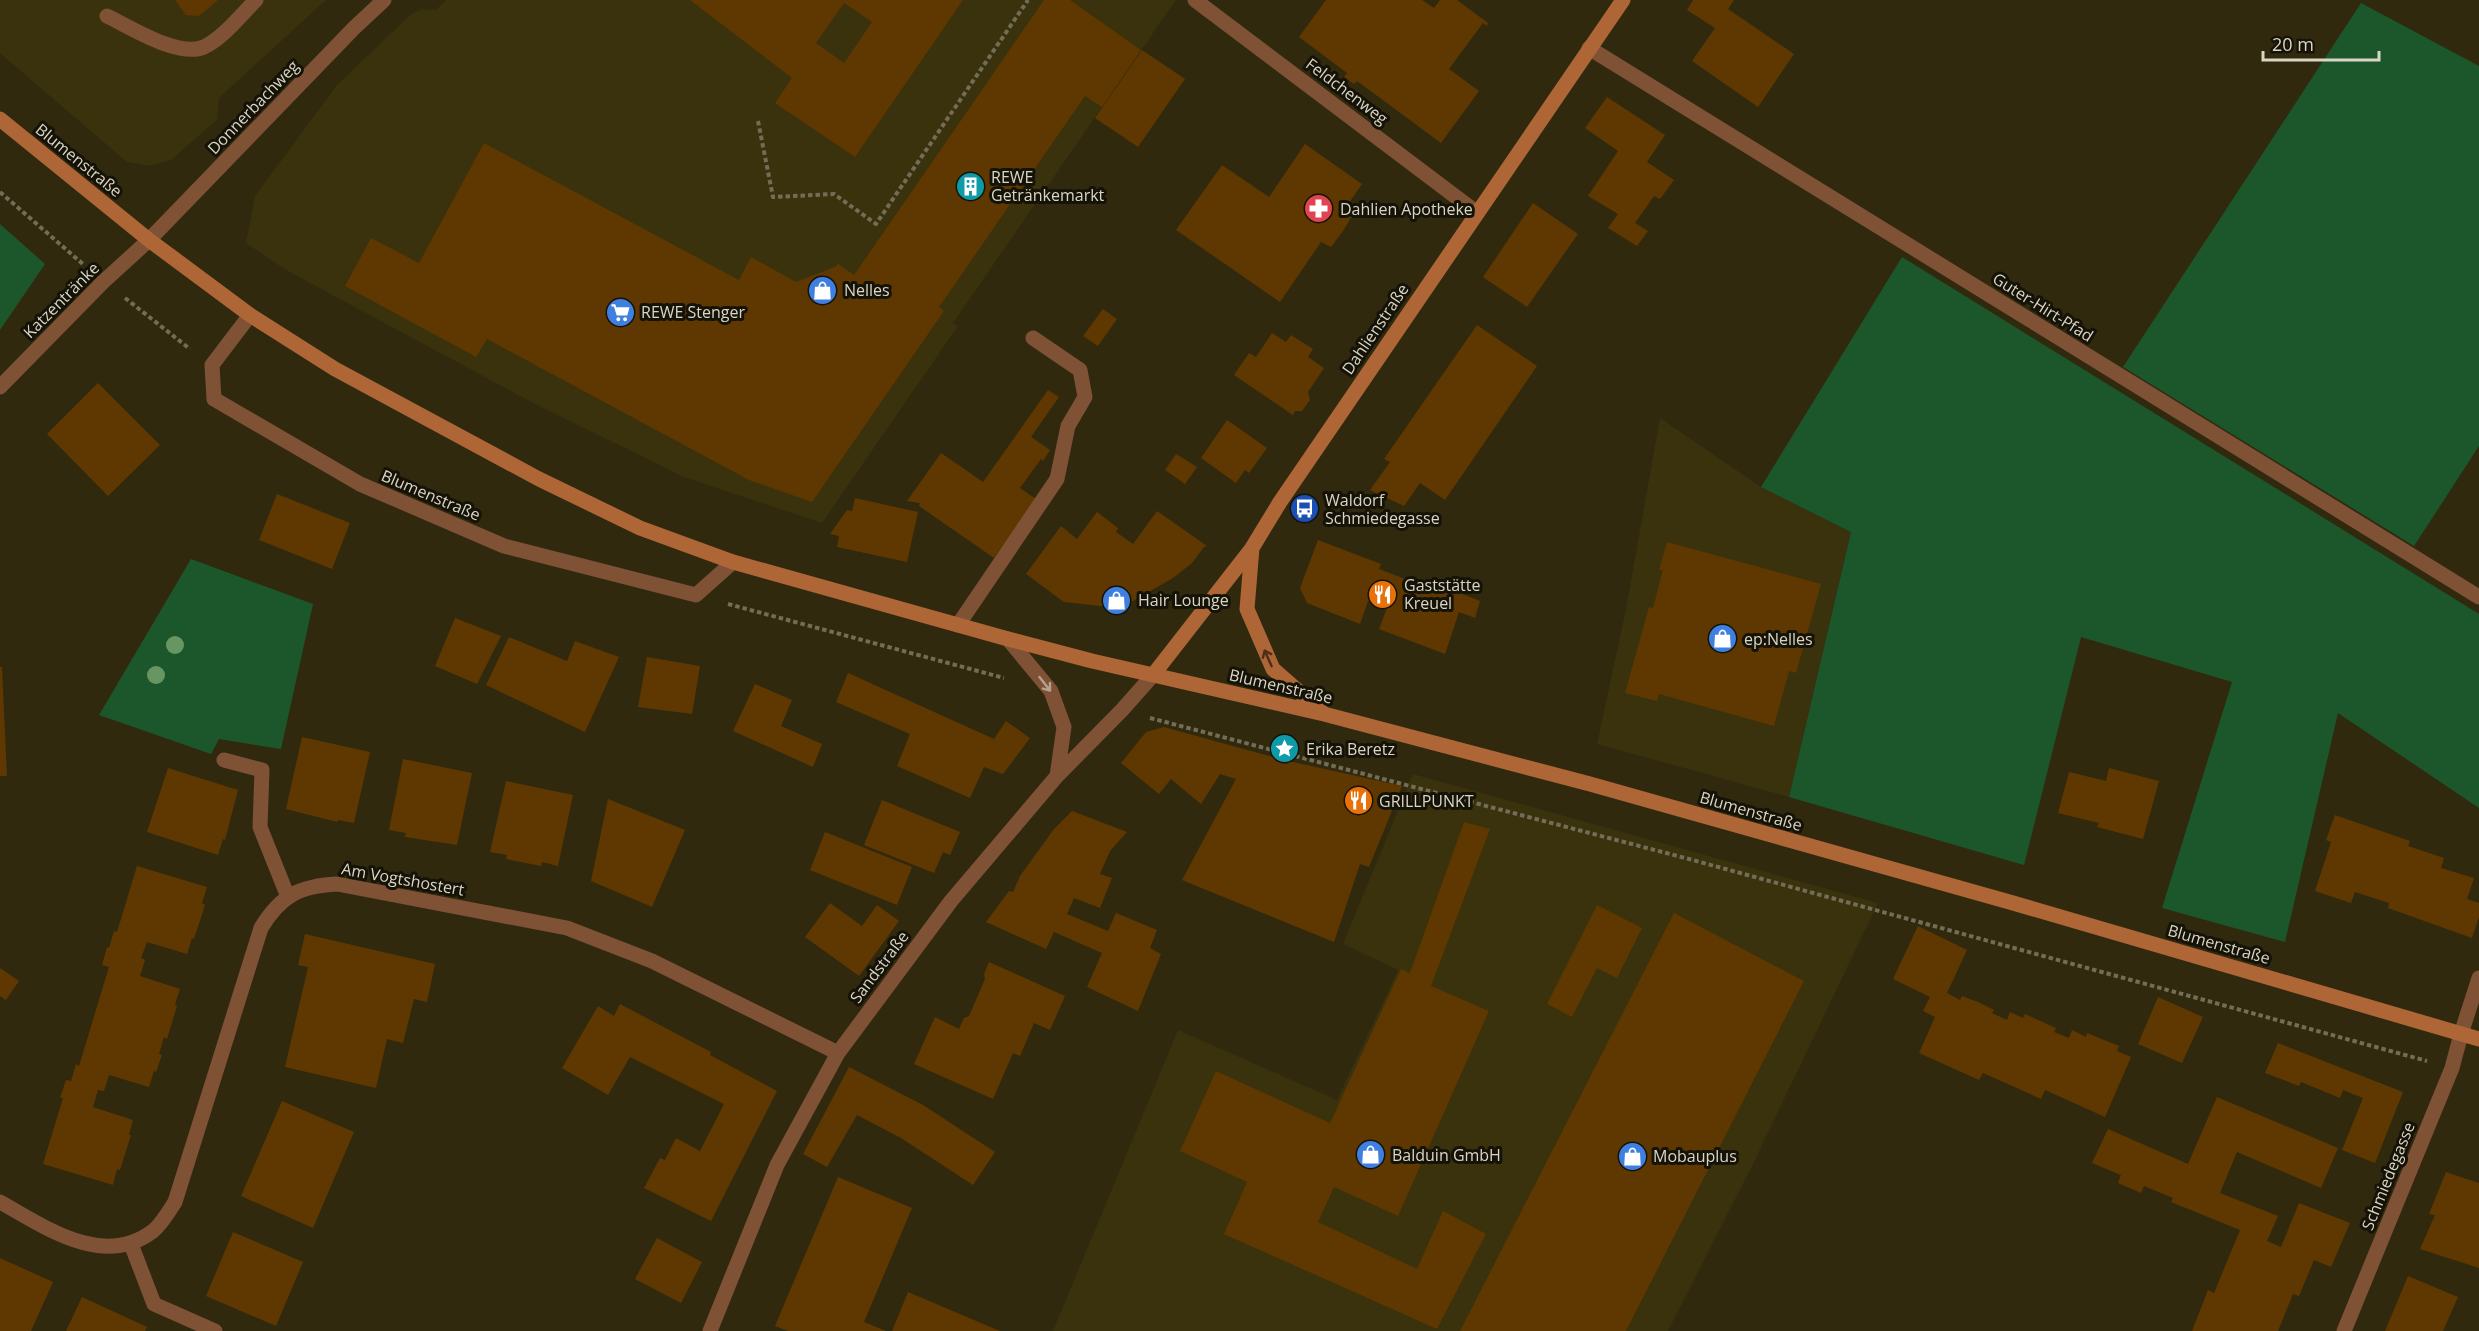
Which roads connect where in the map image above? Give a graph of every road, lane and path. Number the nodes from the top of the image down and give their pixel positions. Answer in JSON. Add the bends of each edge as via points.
{"nodes":[{"id":1,"x":256,"y":0,"type":"edge"},
{"id":2,"x":384,"y":0,"type":"edge"},
{"id":3,"x":1028,"y":0,"type":"edge"},
{"id":4,"x":1195,"y":0,"type":"edge"},
{"id":5,"x":1623,"y":0,"type":"edge"},
{"id":6,"x":107,"y":16,"type":"dead end"},
{"id":7,"x":1589,"y":48,"type":"junction"},
{"id":8,"x":0,"y":119,"type":"edge"},
{"id":9,"x":758,"y":122,"type":"dead end"},
{"id":10,"x":1476,"y":212,"type":"junction"},
{"id":11,"x":149,"y":240,"type":"junction"},
{"id":12,"x":250,"y":315,"type":"junction"},
{"id":13,"x":1034,"y":338,"type":"dead end"},
{"id":14,"x":0,"y":387,"type":"edge"},
{"id":15,"x":1252,"y":548,"type":"junction"},
{"id":16,"x":733,"y":562,"type":"junction"},
{"id":17,"x":696,"y":595,"type":"junction"},
{"id":18,"x":2479,"y":597,"type":"edge"},
{"id":19,"x":958,"y":626,"type":"junction"},
{"id":20,"x":1008,"y":639,"type":"junction"},
{"id":21,"x":1153,"y":675,"type":"junction"},
{"id":22,"x":1005,"y":678,"type":"dead end"},
{"id":23,"x":1122,"y":710,"type":"junction"},
{"id":24,"x":1323,"y":714,"type":"junction"},
{"id":25,"x":224,"y":760,"type":"dead end"},
{"id":26,"x":1057,"y":776,"type":"junction"},
{"id":27,"x":288,"y":897,"type":"junction"},
{"id":28,"x":2479,"y":978,"type":"edge"},
{"id":29,"x":2462,"y":1034,"type":"junction"},
{"id":30,"x":2479,"y":1039,"type":"edge"},
{"id":31,"x":838,"y":1053,"type":"junction"},
{"id":32,"x":2452,"y":1068,"type":"junction"},
{"id":33,"x":0,"y":1202,"type":"edge"},
{"id":34,"x":131,"y":1244,"type":"junction"},
{"id":35,"x":215,"y":1331,"type":"edge"},
{"id":36,"x":710,"y":1331,"type":"edge"},
{"id":37,"x":2344,"y":1331,"type":"edge"}],
"edges":[{"from":1,"to":6,"type":"street","via":[[202,47],[174,47]]},
{"from":2,"to":11,"type":"street","name":"Donnerbachweg"},
{"from":3,"to":9,"type":"path","via":[[876,224],[834,194],[773,197]]},
{"from":4,"to":10,"type":"street","name":"Feldchenweg"},
{"from":5,"to":7,"type":"main road","name":"Dahlienstraße"},
{"from":7,"to":10,"type":"main road","name":"Dahlienstraße"},
{"from":7,"to":18,"type":"street","name":"Guter-Hirt-Pfad"},
{"from":8,"to":11,"type":"main road","name":"Blumenstraße"},
{"from":10,"to":15,"type":"main road","name":"Dahlienstraße"},
{"from":11,"to":12,"type":"main road","name":"Blumenstraße"},
{"from":11,"to":14,"type":"street","name":"Katzentränke"},
{"from":12,"to":16,"type":"main road","name":"Blumenstraße","via":[[335,369],[539,479],[640,528]]},
{"from":12,"to":17,"type":"street","name":"Blumenstraße","via":[[212,365],[214,399],[360,484],[504,546]]},
{"from":13,"to":19,"type":"street","via":[[1080,370],[1085,397],[1068,426],[1057,478]]},
{"from":15,"to":21,"type":"main road","name":"Dahlienstraße"},
{"from":24,"to":15,"type":"main road","one_way":true,"via":[[1273,669],[1247,609]]},
{"from":16,"to":17,"type":"street"},
{"from":16,"to":19,"type":"main road","name":"Blumenstraße"},
{"from":17,"to":22,"type":"path"},
{"from":19,"to":20,"type":"main road","name":"Blumenstraße"},
{"from":20,"to":21,"type":"main road","name":"Blumenstraße"},
{"from":20,"to":26,"type":"street","one_way":true,"via":[[1051,691],[1064,727]]},
{"from":21,"to":23,"type":"street","name":"Sandstraße"},
{"from":21,"to":24,"type":"main road","name":"Blumenstraße"},
{"from":23,"to":26,"type":"street","name":"Sandstraße"},
{"from":23,"to":32,"type":"path","via":[[1689,859]]},
{"from":24,"to":29,"type":"main road","name":"Blumenstraße","via":[[1778,837]]},
{"from":25,"to":27,"type":"street","via":[[262,770],[260,827]]},
{"from":26,"to":31,"type":"street","name":"Sandstraße","via":[[951,901]]},
{"from":27,"to":31,"type":"street","name":"Am Vogtshostert","via":[[312,885],[337,884],[567,928],[652,961]]},
{"from":27,"to":34,"type":"street","name":"Am Vogtshostert","via":[[272,910],[261,928],[175,1202],[155,1230]]},
{"from":28,"to":29,"type":"street"},
{"from":29,"to":30,"type":"main road","name":"Blumenstraße"},
{"from":29,"to":32,"type":"street","name":"Schmiedegasse"},
{"from":31,"to":36,"type":"street","name":"Sandstraße","via":[[777,1165]]},
{"from":32,"to":37,"type":"street","name":"Schmiedegasse"},
{"from":33,"to":34,"type":"street","name":"Am Vogtshostert","via":[[69,1240],[100,1246]]},
{"from":34,"to":35,"type":"street","via":[[154,1304]]}]}
